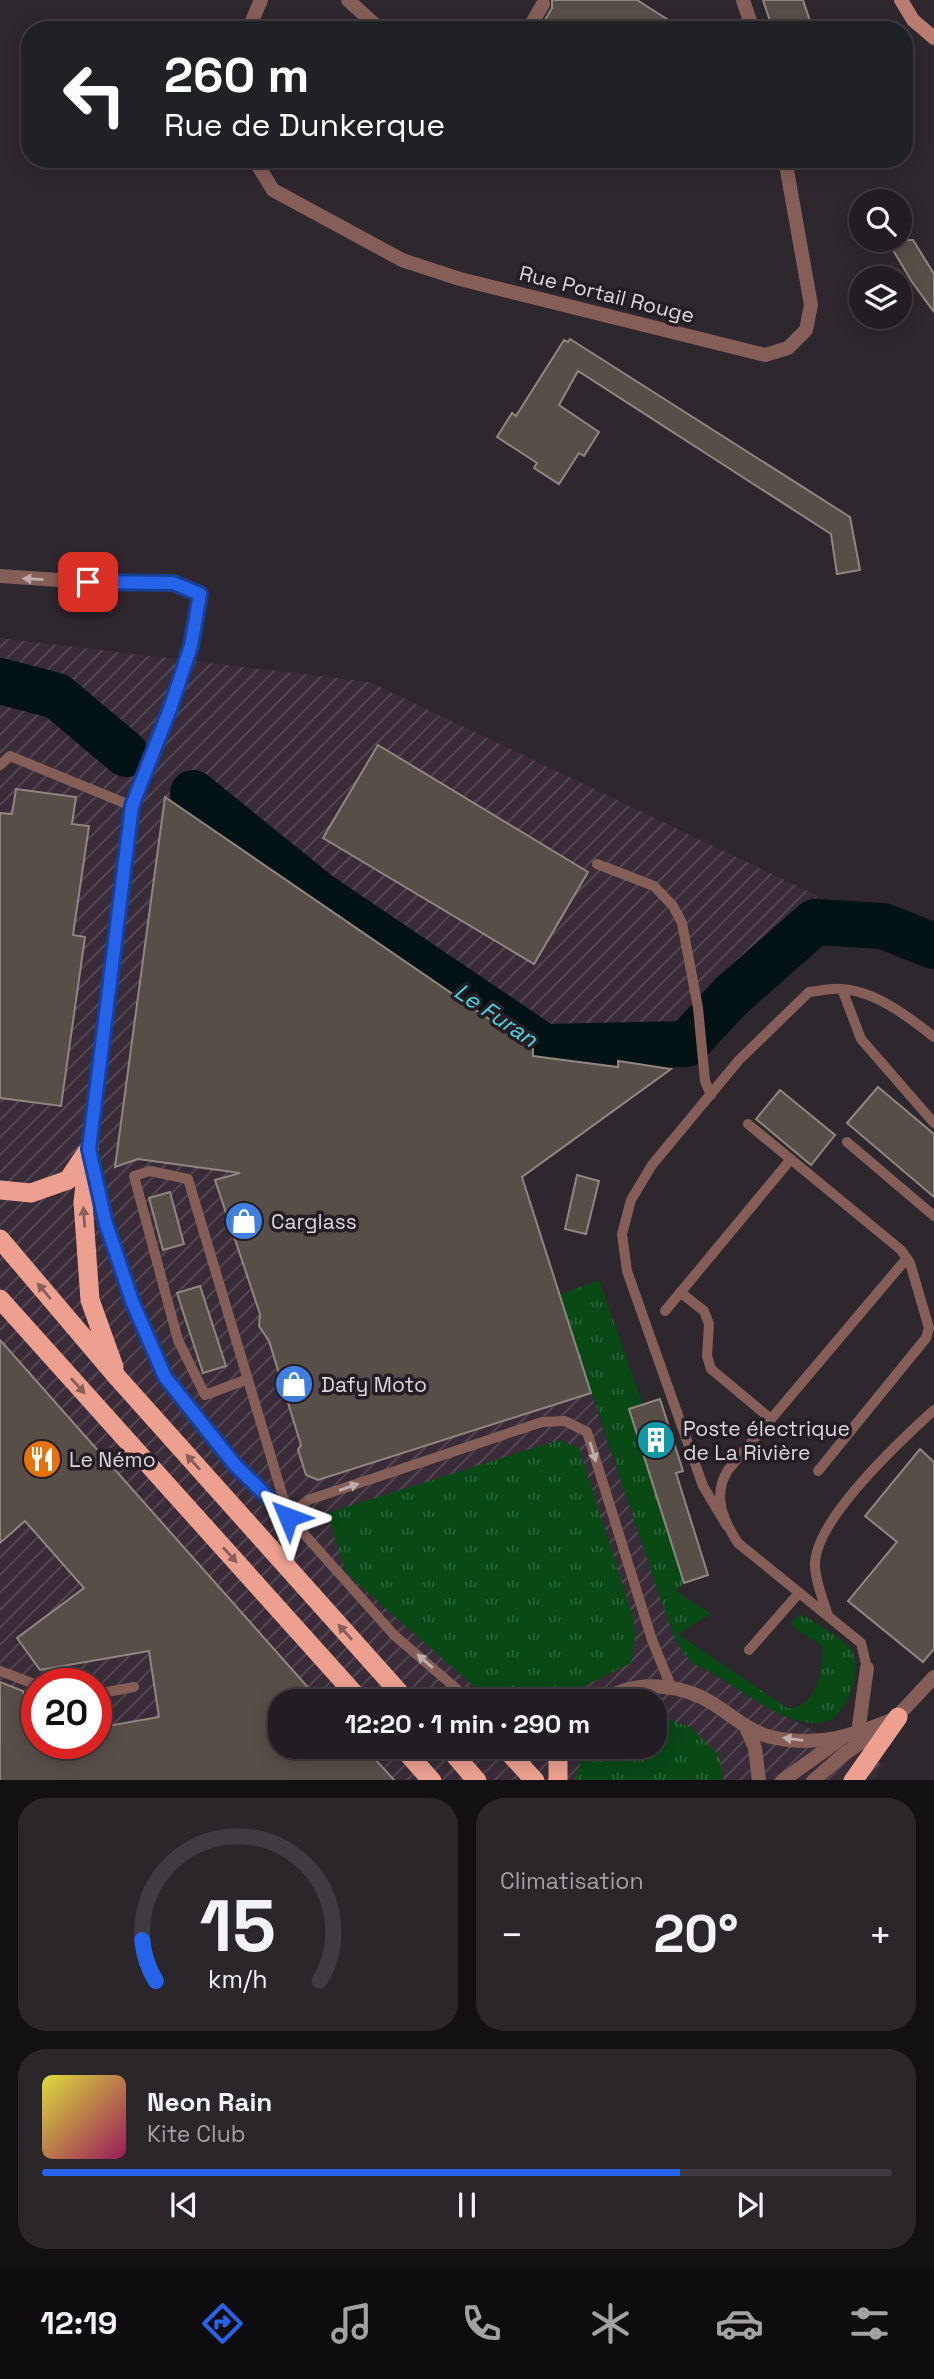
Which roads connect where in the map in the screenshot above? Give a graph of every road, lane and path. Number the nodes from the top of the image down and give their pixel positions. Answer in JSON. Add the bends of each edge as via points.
{"nodes":[{"id":1,"x":261,"y":0,"type":"edge"},
{"id":2,"x":348,"y":0,"type":"edge"},
{"id":3,"x":743,"y":0,"type":"edge"},
{"id":4,"x":901,"y":0,"type":"edge"},
{"id":5,"x":543,"y":4,"type":"dead end"},
{"id":6,"x":252,"y":21,"type":"edge"},
{"id":7,"x":371,"y":21,"type":"edge"},
{"id":8,"x":533,"y":21,"type":"edge"},
{"id":9,"x":750,"y":21,"type":"edge"},
{"id":10,"x":934,"y":38,"type":"edge"},
{"id":11,"x":260,"y":168,"type":"edge"},
{"id":12,"x":787,"y":168,"type":"edge"},
{"id":13,"x":0,"y":576,"type":"edge"},
{"id":14,"x":0,"y":765,"type":"edge"},
{"id":15,"x":132,"y":806,"type":"junction"},
{"id":16,"x":597,"y":864,"type":"dead end"},
{"id":17,"x":842,"y":989,"type":"junction"},
{"id":18,"x":934,"y":1037,"type":"edge"},
{"id":19,"x":711,"y":1095,"type":"junction"},
{"id":20,"x":934,"y":1123,"type":"edge"},
{"id":21,"x":748,"y":1124,"type":"dead end"},
{"id":22,"x":847,"y":1142,"type":"dead end"},
{"id":23,"x":89,"y":1149,"type":"junction"},
{"id":24,"x":791,"y":1159,"type":"junction"},
{"id":25,"x":0,"y":1190,"type":"edge"},
{"id":26,"x":934,"y":1216,"type":"edge"},
{"id":27,"x":0,"y":1239,"type":"edge"},
{"id":28,"x":907,"y":1258,"type":"junction"},
{"id":29,"x":680,"y":1292,"type":"junction"},
{"id":30,"x":0,"y":1298,"type":"edge"},
{"id":31,"x":665,"y":1311,"type":"dead end"},
{"id":32,"x":117,"y":1378,"type":"junction"},
{"id":33,"x":247,"y":1379,"type":"junction"},
{"id":34,"x":934,"y":1410,"type":"edge"},
{"id":35,"x":771,"y":1419,"type":"junction"},
{"id":36,"x":818,"y":1471,"type":"dead end"},
{"id":37,"x":288,"y":1517,"type":"junction"},
{"id":38,"x":727,"y":1526,"type":"junction"},
{"id":39,"x":799,"y":1593,"type":"junction"},
{"id":40,"x":829,"y":1617,"type":"junction"},
{"id":41,"x":749,"y":1650,"type":"dead end"},
{"id":42,"x":365,"y":1654,"type":"junction"},
{"id":43,"x":867,"y":1668,"type":"joint"},
{"id":44,"x":0,"y":1671,"type":"edge"},
{"id":45,"x":934,"y":1677,"type":"edge"},
{"id":46,"x":21,"y":1679,"type":"edge"},
{"id":47,"x":134,"y":1687,"type":"dead end"},
{"id":48,"x":350,"y":1689,"type":"edge"},
{"id":49,"x":396,"y":1689,"type":"edge"},
{"id":50,"x":405,"y":1689,"type":"edge"},
{"id":51,"x":457,"y":1689,"type":"edge"},
{"id":52,"x":633,"y":1689,"type":"edge"},
{"id":53,"x":672,"y":1689,"type":"junction"},
{"id":54,"x":112,"y":1691,"type":"edge"},
{"id":55,"x":898,"y":1717,"type":"junction"},
{"id":56,"x":746,"y":1727,"type":"junction"},
{"id":57,"x":858,"y":1734,"type":"junction"},
{"id":58,"x":842,"y":1738,"type":"junction"},
{"id":59,"x":413,"y":1759,"type":"edge"},
{"id":60,"x":458,"y":1759,"type":"edge"},
{"id":61,"x":515,"y":1759,"type":"edge"},
{"id":62,"x":558,"y":1759,"type":"edge"},
{"id":63,"x":432,"y":1780,"type":"edge"},
{"id":64,"x":477,"y":1780,"type":"edge"},
{"id":65,"x":535,"y":1780,"type":"edge"},
{"id":66,"x":558,"y":1780,"type":"edge"},
{"id":67,"x":759,"y":1780,"type":"edge"},
{"id":68,"x":782,"y":1780,"type":"edge"},
{"id":69,"x":813,"y":1780,"type":"edge"},
{"id":70,"x":853,"y":1780,"type":"edge"}],
"edges":[{"from":1,"to":6,"type":"street"},
{"from":2,"to":7,"type":"street"},
{"from":3,"to":9,"type":"street"},
{"from":4,"to":10,"type":"main road","via":[[913,20]]},
{"from":5,"to":8,"type":"street"},
{"from":11,"to":12,"type":"street","name":"Rue Portail Rouge","via":[[273,190],[401,260],[765,355],[788,348],[806,330],[811,305]]},
{"from":15,"to":13,"type":"street","one_way":true,"via":[[191,646],[200,594],[173,583]]},
{"from":14,"to":15,"type":"lane","via":[[10,756]]},
{"from":15,"to":23,"type":"street"},
{"from":16,"to":19,"type":"lane","via":[[654,886],[682,923],[698,1008],[705,1081]]},
{"from":17,"to":18,"type":"lane","via":[[865,994],[912,1019]]},
{"from":17,"to":19,"type":"lane","via":[[808,992],[739,1060]]},
{"from":17,"to":20,"type":"lane","via":[[861,1039]]},
{"from":19,"to":38,"type":"lane","via":[[652,1165],[631,1200],[622,1234],[627,1271],[685,1438],[703,1486]]},
{"from":21,"to":24,"type":"lane"},
{"from":22,"to":26,"type":"lane"},
{"from":23,"to":25,"type":"highway","via":[[68,1180],[31,1193]]},
{"from":32,"to":23,"type":"highway","one_way":true,"via":[[90,1300],[83,1202]]},
{"from":23,"to":37,"type":"lane","via":[[110,1237],[165,1377],[235,1465]]},
{"from":24,"to":28,"type":"lane"},
{"from":24,"to":29,"type":"lane"},
{"from":32,"to":27,"type":"highway","one_way":true},
{"from":28,"to":35,"type":"lane"},
{"from":28,"to":36,"type":"lane","via":[[929,1328],[926,1338]]},
{"from":29,"to":31,"type":"lane"},
{"from":29,"to":35,"type":"lane","via":[[704,1311],[711,1369]]},
{"from":30,"to":48,"type":"highway","one_way":true},
{"from":42,"to":32,"type":"highway","one_way":true},
{"from":33,"to":33,"type":"lane","via":[[188,1179],[150,1171],[134,1175],[178,1340],[205,1395]]},
{"from":33,"to":37,"type":"lane"},
{"from":34,"to":40,"type":"lane","via":[[897,1442],[821,1536],[815,1566]]},
{"from":35,"to":38,"type":"lane","via":[[723,1477],[719,1488]]},
{"from":51,"to":37,"type":"lane","one_way":true,"via":[[394,1635]]},
{"from":37,"to":53,"type":"lane","one_way":true,"via":[[308,1500],[542,1422],[565,1421],[587,1433],[652,1640]]},
{"from":38,"to":39,"type":"lane","via":[[738,1543]]},
{"from":39,"to":40,"type":"lane"},
{"from":39,"to":41,"type":"lane"},
{"from":40,"to":43,"type":"lane","via":[[861,1643]]},
{"from":42,"to":49,"type":"highway"},
{"from":42,"to":50,"type":"highway"},
{"from":43,"to":57,"type":"street"},
{"from":44,"to":46,"type":"lane"},
{"from":45,"to":55,"type":"street"},
{"from":47,"to":54,"type":"lane"},
{"from":52,"to":53,"type":"street","via":[[656,1684]]},
{"from":53,"to":56,"type":"street","via":[[701,1697]]},
{"from":55,"to":57,"type":"street"},
{"from":55,"to":69,"type":"street"},
{"from":55,"to":70,"type":"highway"},
{"from":58,"to":56,"type":"street","one_way":true,"via":[[815,1742],[771,1737]]},
{"from":56,"to":67,"type":"street","via":[[755,1748]]},
{"from":57,"to":58,"type":"street"},
{"from":58,"to":68,"type":"street"},
{"from":59,"to":63,"type":"highway"},
{"from":60,"to":64,"type":"highway"},
{"from":61,"to":65,"type":"highway"},
{"from":62,"to":66,"type":"highway"}]}
